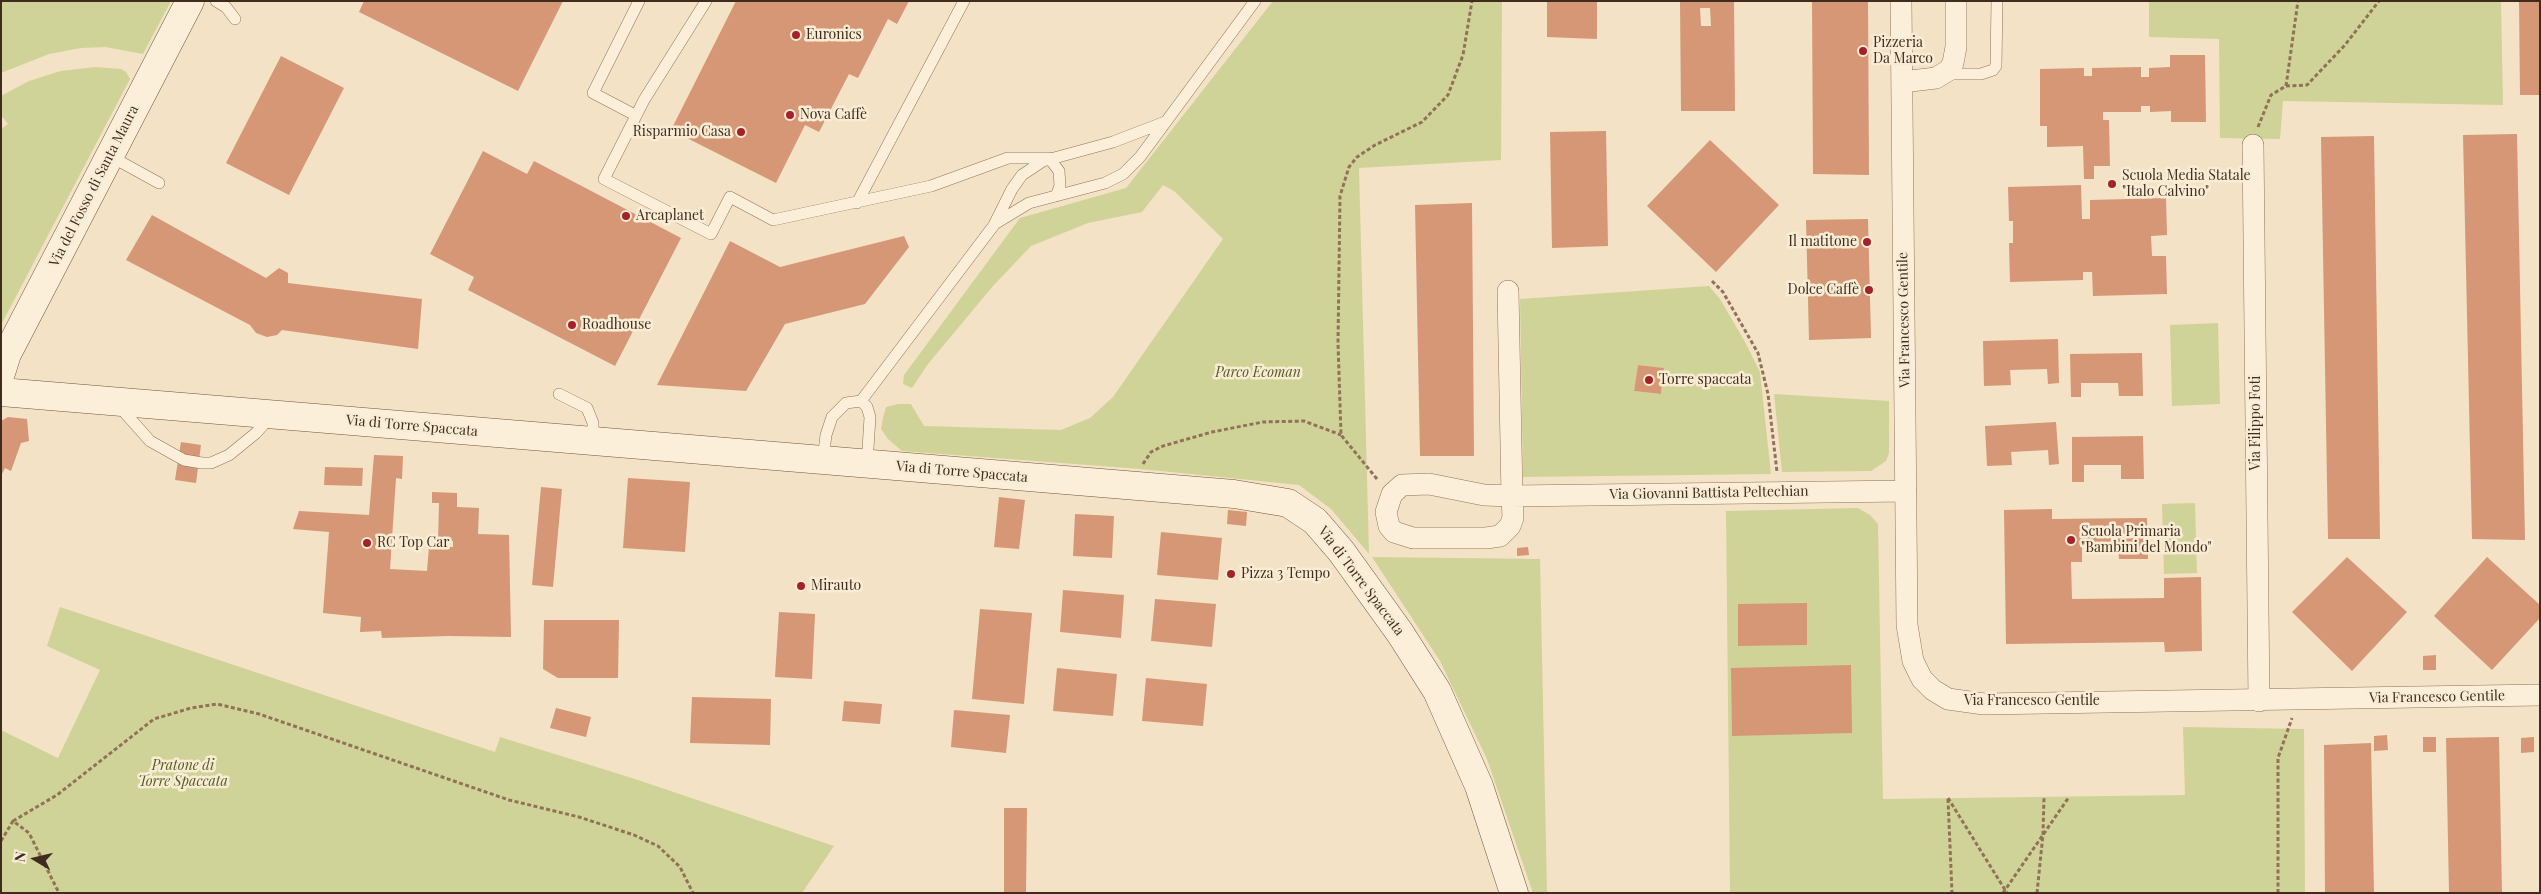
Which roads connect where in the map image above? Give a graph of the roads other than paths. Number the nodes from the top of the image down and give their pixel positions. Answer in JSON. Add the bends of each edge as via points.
{"nodes":[{"id":1,"x":190,"y":1,"type":"edge"},
{"id":2,"x":216,"y":1,"type":"edge"},
{"id":3,"x":639,"y":1,"type":"edge"},
{"id":4,"x":706,"y":1,"type":"edge"},
{"id":5,"x":964,"y":1,"type":"edge"},
{"id":6,"x":1255,"y":1,"type":"edge"},
{"id":7,"x":1901,"y":1,"type":"edge"},
{"id":8,"x":1956,"y":1,"type":"edge"},
{"id":9,"x":1997,"y":1,"type":"edge"},
{"id":10,"x":235,"y":19,"type":"dead end"},
{"id":11,"x":1944,"y":74,"type":"junction"},
{"id":12,"x":1902,"y":82,"type":"junction"},
{"id":13,"x":635,"y":115,"type":"junction"},
{"id":14,"x":1165,"y":122,"type":"junction"},
{"id":15,"x":2254,"y":145,"type":"road end"},
{"id":16,"x":110,"y":156,"type":"junction"},
{"id":17,"x":1049,"y":158,"type":"junction"},
{"id":18,"x":158,"y":183,"type":"dead end"},
{"id":19,"x":1056,"y":196,"type":"junction"},
{"id":20,"x":857,"y":203,"type":"junction"},
{"id":21,"x":994,"y":225,"type":"junction"},
{"id":22,"x":1508,"y":291,"type":"dead end"},
{"id":23,"x":1,"y":373,"type":"edge"},
{"id":24,"x":1,"y":392,"type":"edge"},
{"id":25,"x":559,"y":394,"type":"dead end"},
{"id":26,"x":862,"y":401,"type":"junction"},
{"id":27,"x":116,"y":402,"type":"junction"},
{"id":28,"x":273,"y":415,"type":"junction"},
{"id":29,"x":593,"y":441,"type":"junction"},
{"id":30,"x":823,"y":461,"type":"junction"},
{"id":31,"x":867,"y":464,"type":"junction"},
{"id":32,"x":1906,"y":491,"type":"junction"},
{"id":33,"x":1512,"y":496,"type":"junction"},
{"id":34,"x":2540,"y":695,"type":"edge"},
{"id":35,"x":2259,"y":701,"type":"junction"},
{"id":36,"x":1514,"y":893,"type":"edge"}],
"edges":[{"from":1,"to":16,"type":"street","name":"Via del Fosso di Santa Maura"},
{"from":2,"to":10,"type":"lane","via":[[226,7]]},
{"from":3,"to":13,"type":"lane","via":[[593,93]]},
{"from":4,"to":13,"type":"lane"},
{"from":5,"to":20,"type":"lane"},
{"from":6,"to":14,"type":"lane"},
{"from":7,"to":12,"type":"street","name":"Via Francesco Gentile"},
{"from":8,"to":11,"type":"street","via":[[1955,55]]},
{"from":9,"to":11,"type":"lane","via":[[1996,66],[1981,74]]},
{"from":11,"to":12,"type":"street","via":[[1925,81]]},
{"from":12,"to":32,"type":"street","name":"Via Francesco Gentile"},
{"from":13,"to":20,"type":"lane","via":[[604,179],[711,234],[730,197],[773,220]]},
{"from":14,"to":17,"type":"lane","via":[[1113,142]]},
{"from":14,"to":19,"type":"lane","via":[[1140,157],[1117,178]]},
{"from":15,"to":35,"type":"street","name":"Via Filippo Foti"},
{"from":16,"to":18,"type":"lane"},
{"from":16,"to":23,"type":"street","name":"Via del Fosso di Santa Maura","via":[[7,354]]},
{"from":17,"to":19,"type":"lane","via":[[1059,171],[1060,186]]},
{"from":17,"to":20,"type":"lane","via":[[1008,158],[930,186]]},
{"from":17,"to":21,"type":"lane","via":[[1032,166],[1017,181]]},
{"from":19,"to":21,"type":"lane","via":[[1019,208]]},
{"from":21,"to":26,"type":"lane"},
{"from":22,"to":33,"type":"street"},
{"from":24,"to":27,"type":"street","name":"Via di Torre Spaccata"},
{"from":25,"to":29,"type":"lane","via":[[587,408],[593,423]]},
{"from":26,"to":30,"type":"lane","via":[[846,403],[832,417]]},
{"from":26,"to":31,"type":"lane","via":[[870,417]]},
{"from":27,"to":28,"type":"street","name":"Via di Torre Spaccata"},
{"from":27,"to":28,"type":"lane","via":[[150,441],[184,460],[202,463],[211,463],[228,455]]},
{"from":28,"to":29,"type":"street","name":"Via di Torre Spaccata"},
{"from":29,"to":30,"type":"street","name":"Via di Torre Spaccata"},
{"from":30,"to":31,"type":"street","name":"Via di Torre Spaccata"},
{"from":31,"to":36,"type":"street","name":"Via di Torre Spaccata","via":[[1272,499],[1301,510],[1320,526],[1400,633],[1437,691],[1479,786]]},
{"from":32,"to":33,"type":"street","name":"Via Giovanni Battista Peltechian"},
{"from":32,"to":35,"type":"street","name":"Via Francesco Gentile","via":[[1910,650],[1922,679],[1941,695],[1957,702],[1984,704]]},
{"from":33,"to":33,"type":"street","name":"Via Giovanni Battista Peltechian","via":[[1484,495],[1418,484],[1402,485],[1392,494],[1386,512],[1389,526],[1399,536],[1486,538],[1506,532],[1513,518]]},
{"from":34,"to":35,"type":"street","name":"Via Francesco Gentile"}]}
